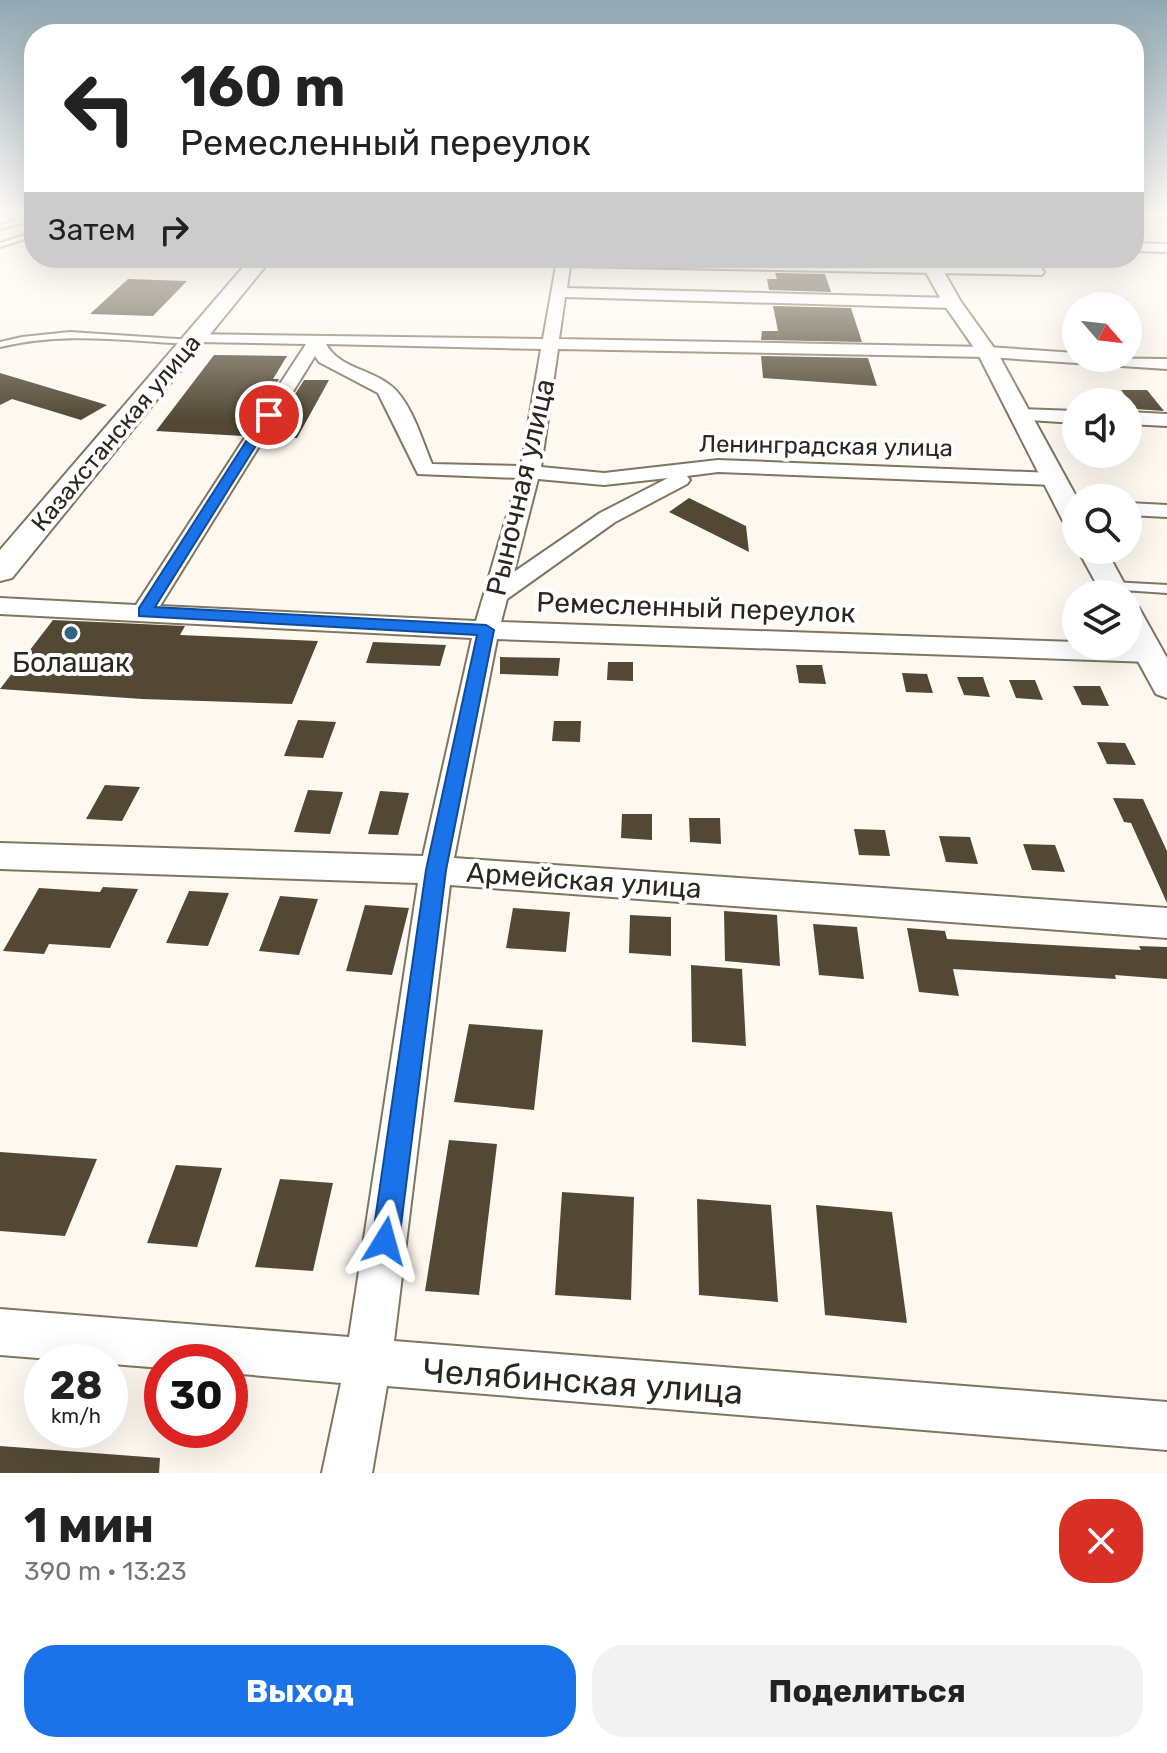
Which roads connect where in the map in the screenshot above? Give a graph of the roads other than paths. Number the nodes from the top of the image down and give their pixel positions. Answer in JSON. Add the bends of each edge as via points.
{"nodes":[{"id":1,"x":241,"y":283,"type":"edge"},
{"id":2,"x":560,"y":283,"type":"edge"},
{"id":3,"x":713,"y":283,"type":"edge"},
{"id":4,"x":941,"y":283,"type":"edge"},
{"id":5,"x":952,"y":303,"type":"junction"},
{"id":6,"x":30,"y":336,"type":"junction"},
{"id":7,"x":0,"y":337,"type":"edge"},
{"id":8,"x":194,"y":340,"type":"junction"},
{"id":9,"x":316,"y":341,"type":"junction"},
{"id":10,"x":0,"y":345,"type":"edge"},
{"id":11,"x":552,"y":345,"type":"junction"},
{"id":12,"x":987,"y":352,"type":"junction"},
{"id":13,"x":1167,"y":364,"type":"edge"},
{"id":14,"x":1020,"y":415,"type":"junction"},
{"id":15,"x":1062,"y":416,"type":"edge"},
{"id":16,"x":1142,"y":419,"type":"edge"},
{"id":17,"x":1167,"y":420,"type":"edge"},
{"id":18,"x":718,"y":466,"type":"junction"},
{"id":19,"x":530,"y":472,"type":"junction"},
{"id":20,"x":1053,"y":479,"type":"junction"},
{"id":21,"x":1062,"y":493,"type":"edge"},
{"id":22,"x":1142,"y":510,"type":"edge"},
{"id":23,"x":1167,"y":511,"type":"edge"},
{"id":24,"x":0,"y":571,"type":"edge"},
{"id":25,"x":1142,"y":589,"type":"edge"},
{"id":26,"x":1167,"y":589,"type":"edge"},
{"id":27,"x":495,"y":596,"type":"junction"},
{"id":28,"x":0,"y":606,"type":"edge"},
{"id":29,"x":144,"y":612,"type":"junction"},
{"id":30,"x":486,"y":630,"type":"junction"},
{"id":31,"x":1142,"y":639,"type":"edge"},
{"id":32,"x":1150,"y":653,"type":"junction"},
{"id":33,"x":1167,"y":686,"type":"edge"},
{"id":34,"x":0,"y":856,"type":"edge"},
{"id":35,"x":436,"y":870,"type":"junction"},
{"id":36,"x":1167,"y":923,"type":"edge"},
{"id":37,"x":0,"y":1332,"type":"edge"},
{"id":38,"x":368,"y":1364,"type":"junction"},
{"id":39,"x":1167,"y":1426,"type":"edge"},
{"id":40,"x":347,"y":1473,"type":"edge"}],
"edges":[{"from":1,"to":8,"type":"main road","name":"Казахстанская улица"},
{"from":2,"to":11,"type":"street","name":"Рыночная улица"},
{"from":3,"to":5,"type":"street"},
{"from":4,"to":5,"type":"street"},
{"from":5,"to":12,"type":"street"},
{"from":6,"to":7,"type":"lane"},
{"from":6,"to":8,"type":"lane"},
{"from":6,"to":10,"type":"lane"},
{"from":8,"to":9,"type":"street"},
{"from":8,"to":24,"type":"main road","name":"Казахстанская улица"},
{"from":9,"to":11,"type":"street"},
{"from":9,"to":19,"type":"street","name":"Ленинградская улица","via":[[325,358],[385,389],[425,470]]},
{"from":9,"to":29,"type":"street"},
{"from":11,"to":12,"type":"street"},
{"from":11,"to":19,"type":"street","name":"Рыночная улица"},
{"from":12,"to":13,"type":"street"},
{"from":12,"to":14,"type":"street"},
{"from":14,"to":15,"type":"street"},
{"from":14,"to":20,"type":"street"},
{"from":16,"to":17,"type":"street"},
{"from":18,"to":19,"type":"street","name":"Ленинградская улица","via":[[604,479]]},
{"from":18,"to":20,"type":"street","name":"Ленинградская улица"},
{"from":18,"to":27,"type":"street","via":[[649,492]]},
{"from":19,"to":27,"type":"street","name":"Рыночная улица"},
{"from":20,"to":21,"type":"street"},
{"from":22,"to":23,"type":"street"},
{"from":25,"to":26,"type":"lane"},
{"from":27,"to":30,"type":"street","name":"Рыночная улица"},
{"from":28,"to":29,"type":"street","name":"Ремесленный переулок"},
{"from":29,"to":30,"type":"street","name":"Ремесленный переулок"},
{"from":30,"to":32,"type":"street","name":"Ремесленный переулок"},
{"from":30,"to":35,"type":"street","name":"Рыночная улица"},
{"from":31,"to":32,"type":"street"},
{"from":32,"to":33,"type":"street"},
{"from":34,"to":35,"type":"street","name":"Армейская улица"},
{"from":35,"to":36,"type":"street","name":"Армейская улица"},
{"from":35,"to":38,"type":"street","name":"Рыночная улица"},
{"from":37,"to":38,"type":"street","name":"Челябинская улица"},
{"from":38,"to":39,"type":"street","name":"Челябинская улица"},
{"from":38,"to":40,"type":"street","name":"Рыночная улица"}]}
